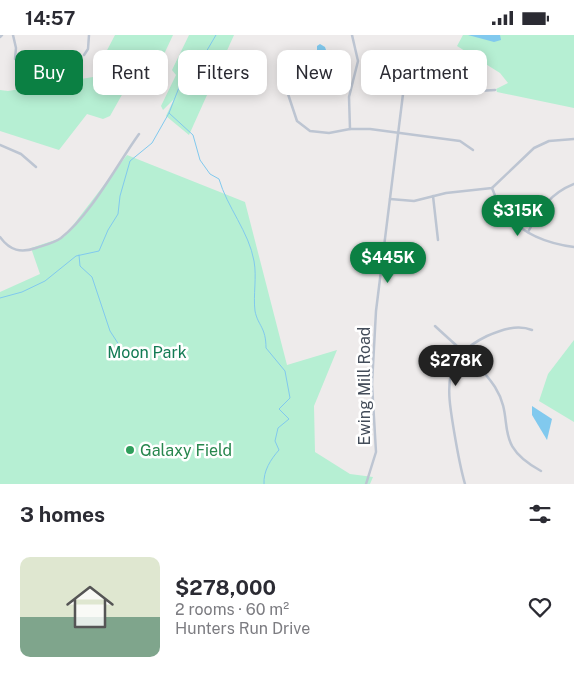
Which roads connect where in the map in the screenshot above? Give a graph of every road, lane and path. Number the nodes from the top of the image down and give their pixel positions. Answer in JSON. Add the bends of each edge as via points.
{"nodes":[{"id":1,"x":13,"y":35,"type":"edge"},
{"id":2,"x":89,"y":35,"type":"edge"},
{"id":3,"x":352,"y":35,"type":"edge"},
{"id":4,"x":16,"y":50,"type":"edge"},
{"id":5,"x":84,"y":55,"type":"dead end"},
{"id":6,"x":495,"y":90,"type":"dead end"},
{"id":7,"x":288,"y":95,"type":"edge"},
{"id":8,"x":350,"y":129,"type":"junction"},
{"id":9,"x":400,"y":133,"type":"junction"},
{"id":10,"x":139,"y":134,"type":"dead end"},
{"id":11,"x":574,"y":139,"type":"edge"},
{"id":12,"x":0,"y":145,"type":"edge"},
{"id":13,"x":473,"y":150,"type":"dead end"},
{"id":14,"x":36,"y":167,"type":"dead end"},
{"id":15,"x":574,"y":184,"type":"edge"},
{"id":16,"x":492,"y":188,"type":"junction"},
{"id":17,"x":433,"y":196,"type":"junction"},
{"id":18,"x":390,"y":199,"type":"junction"},
{"id":19,"x":528,"y":232,"type":"junction"},
{"id":20,"x":0,"y":237,"type":"edge"},
{"id":21,"x":438,"y":240,"type":"dead end"},
{"id":22,"x":574,"y":247,"type":"edge"},
{"id":23,"x":435,"y":326,"type":"dead end"},
{"id":24,"x":532,"y":330,"type":"dead end"},
{"id":25,"x":463,"y":352,"type":"junction"},
{"id":26,"x":541,"y":471,"type":"dead end"},
{"id":27,"x":366,"y":484,"type":"edge"},
{"id":28,"x":465,"y":484,"type":"edge"}],
"edges":[{"from":1,"to":4,"type":"street"},
{"from":2,"to":5,"type":"street"},
{"from":3,"to":8,"type":"street","via":[[358,61],[350,97]]},
{"from":6,"to":9,"type":"street","name":"Ewing Mill Road","via":[[478,91],[406,78]]},
{"from":7,"to":8,"type":"street","via":[[297,121],[310,131],[329,133]]},
{"from":8,"to":9,"type":"street"},
{"from":9,"to":13,"type":"street","via":[[460,141]]},
{"from":9,"to":18,"type":"street","name":"Ewing Mill Road"},
{"from":10,"to":20,"type":"street","via":[[94,201],[60,239],[19,251],[9,247]]},
{"from":11,"to":16,"type":"street","via":[[549,141],[534,149]]},
{"from":12,"to":14,"type":"street","via":[[20,154]]},
{"from":15,"to":19,"type":"street","via":[[546,201]]},
{"from":16,"to":17,"type":"street"},
{"from":16,"to":19,"type":"street","via":[[505,215]]},
{"from":17,"to":18,"type":"street","via":[[414,201]]},
{"from":17,"to":21,"type":"street"},
{"from":18,"to":27,"type":"street","name":"Ewing Mill Road","via":[[374,339],[372,385],[376,452]]},
{"from":19,"to":22,"type":"street","via":[[556,244]]},
{"from":23,"to":25,"type":"street"},
{"from":24,"to":25,"type":"street","via":[[505,329]]},
{"from":25,"to":26,"type":"street","via":[[499,393],[511,446],[525,462]]},
{"from":25,"to":28,"type":"street","via":[[454,363],[447,385]]}]}
